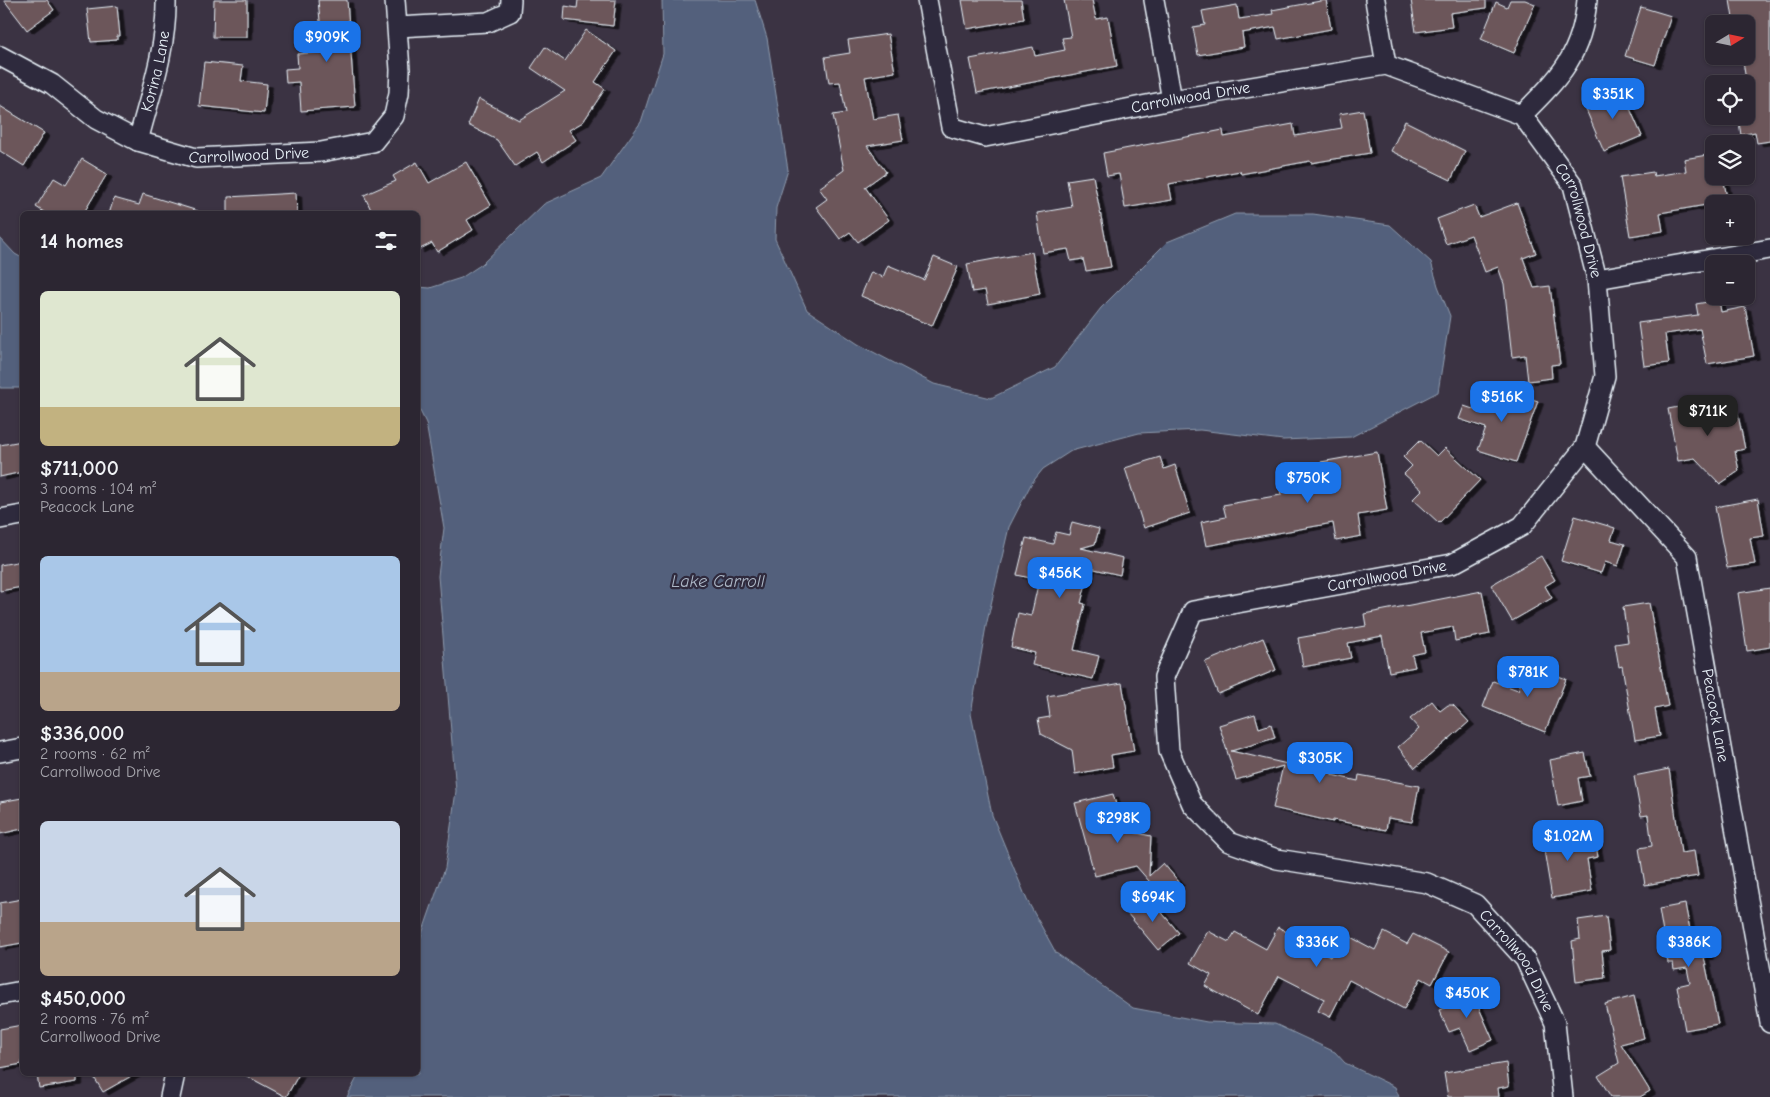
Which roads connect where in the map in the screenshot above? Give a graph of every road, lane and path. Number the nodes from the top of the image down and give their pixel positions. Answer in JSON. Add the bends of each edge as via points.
{"nodes":[{"id":1,"x":166,"y":0,"type":"edge"},
{"id":2,"x":395,"y":0,"type":"edge"},
{"id":3,"x":511,"y":0,"type":"edge"},
{"id":4,"x":926,"y":0,"type":"edge"},
{"id":5,"x":1154,"y":0,"type":"edge"},
{"id":6,"x":1375,"y":0,"type":"edge"},
{"id":7,"x":1586,"y":0,"type":"edge"},
{"id":8,"x":398,"y":27,"type":"junction"},
{"id":9,"x":0,"y":56,"type":"edge"},
{"id":10,"x":1386,"y":65,"type":"junction"},
{"id":11,"x":1172,"y":100,"type":"junction"},
{"id":12,"x":1522,"y":115,"type":"junction"},
{"id":13,"x":138,"y":141,"type":"junction"},
{"id":14,"x":1770,"y":249,"type":"edge"},
{"id":15,"x":1597,"y":279,"type":"junction"},
{"id":16,"x":1585,"y":447,"type":"junction"},
{"id":17,"x":20,"y":515,"type":"edge"},
{"id":18,"x":0,"y":519,"type":"edge"},
{"id":19,"x":20,"y":748,"type":"edge"},
{"id":20,"x":0,"y":752,"type":"edge"},
{"id":21,"x":20,"y":991,"type":"edge"},
{"id":22,"x":0,"y":995,"type":"edge"},
{"id":23,"x":1770,"y":1023,"type":"edge"},
{"id":24,"x":174,"y":1076,"type":"edge"},
{"id":25,"x":170,"y":1097,"type":"edge"},
{"id":26,"x":1563,"y":1097,"type":"edge"}],
"edges":[{"from":1,"to":13,"type":"street","name":"Korina Lane","via":[[158,68]]},
{"from":2,"to":8,"type":"street","name":"Carrollwood Drive"},
{"from":3,"to":8,"type":"street","via":[[510,12],[488,22]]},
{"from":4,"to":11,"type":"street","name":"Carrollwood Drive","via":[[951,127],[984,137]]},
{"from":5,"to":11,"type":"street"},
{"from":6,"to":10,"type":"street"},
{"from":7,"to":12,"type":"street","via":[[1576,51],[1551,85]]},
{"from":8,"to":13,"type":"street","name":"Carrollwood Drive","via":[[399,93],[394,116],[372,142],[321,152],[196,158]]},
{"from":9,"to":13,"type":"street","name":"Carrollwood Drive","via":[[52,84],[96,119]]},
{"from":10,"to":11,"type":"street","name":"Carrollwood Drive"},
{"from":10,"to":12,"type":"street","name":"Carrollwood Drive"},
{"from":12,"to":15,"type":"street","name":"Carrollwood Drive","via":[[1573,185]]},
{"from":14,"to":15,"type":"street"},
{"from":15,"to":16,"type":"street","name":"Carrollwood Drive","via":[[1605,376]]},
{"from":16,"to":23,"type":"street","name":"Peacock Lane","via":[[1687,556]]},
{"from":16,"to":26,"type":"street","name":"Carrollwood Drive","via":[[1522,526],[1452,564],[1193,611],[1164,677],[1169,751],[1192,804],[1229,842],[1277,859],[1427,884],[1475,904],[1525,959],[1555,1023]]},
{"from":17,"to":18,"type":"street"},
{"from":19,"to":20,"type":"street"},
{"from":21,"to":22,"type":"street"},
{"from":24,"to":25,"type":"street"}]}
